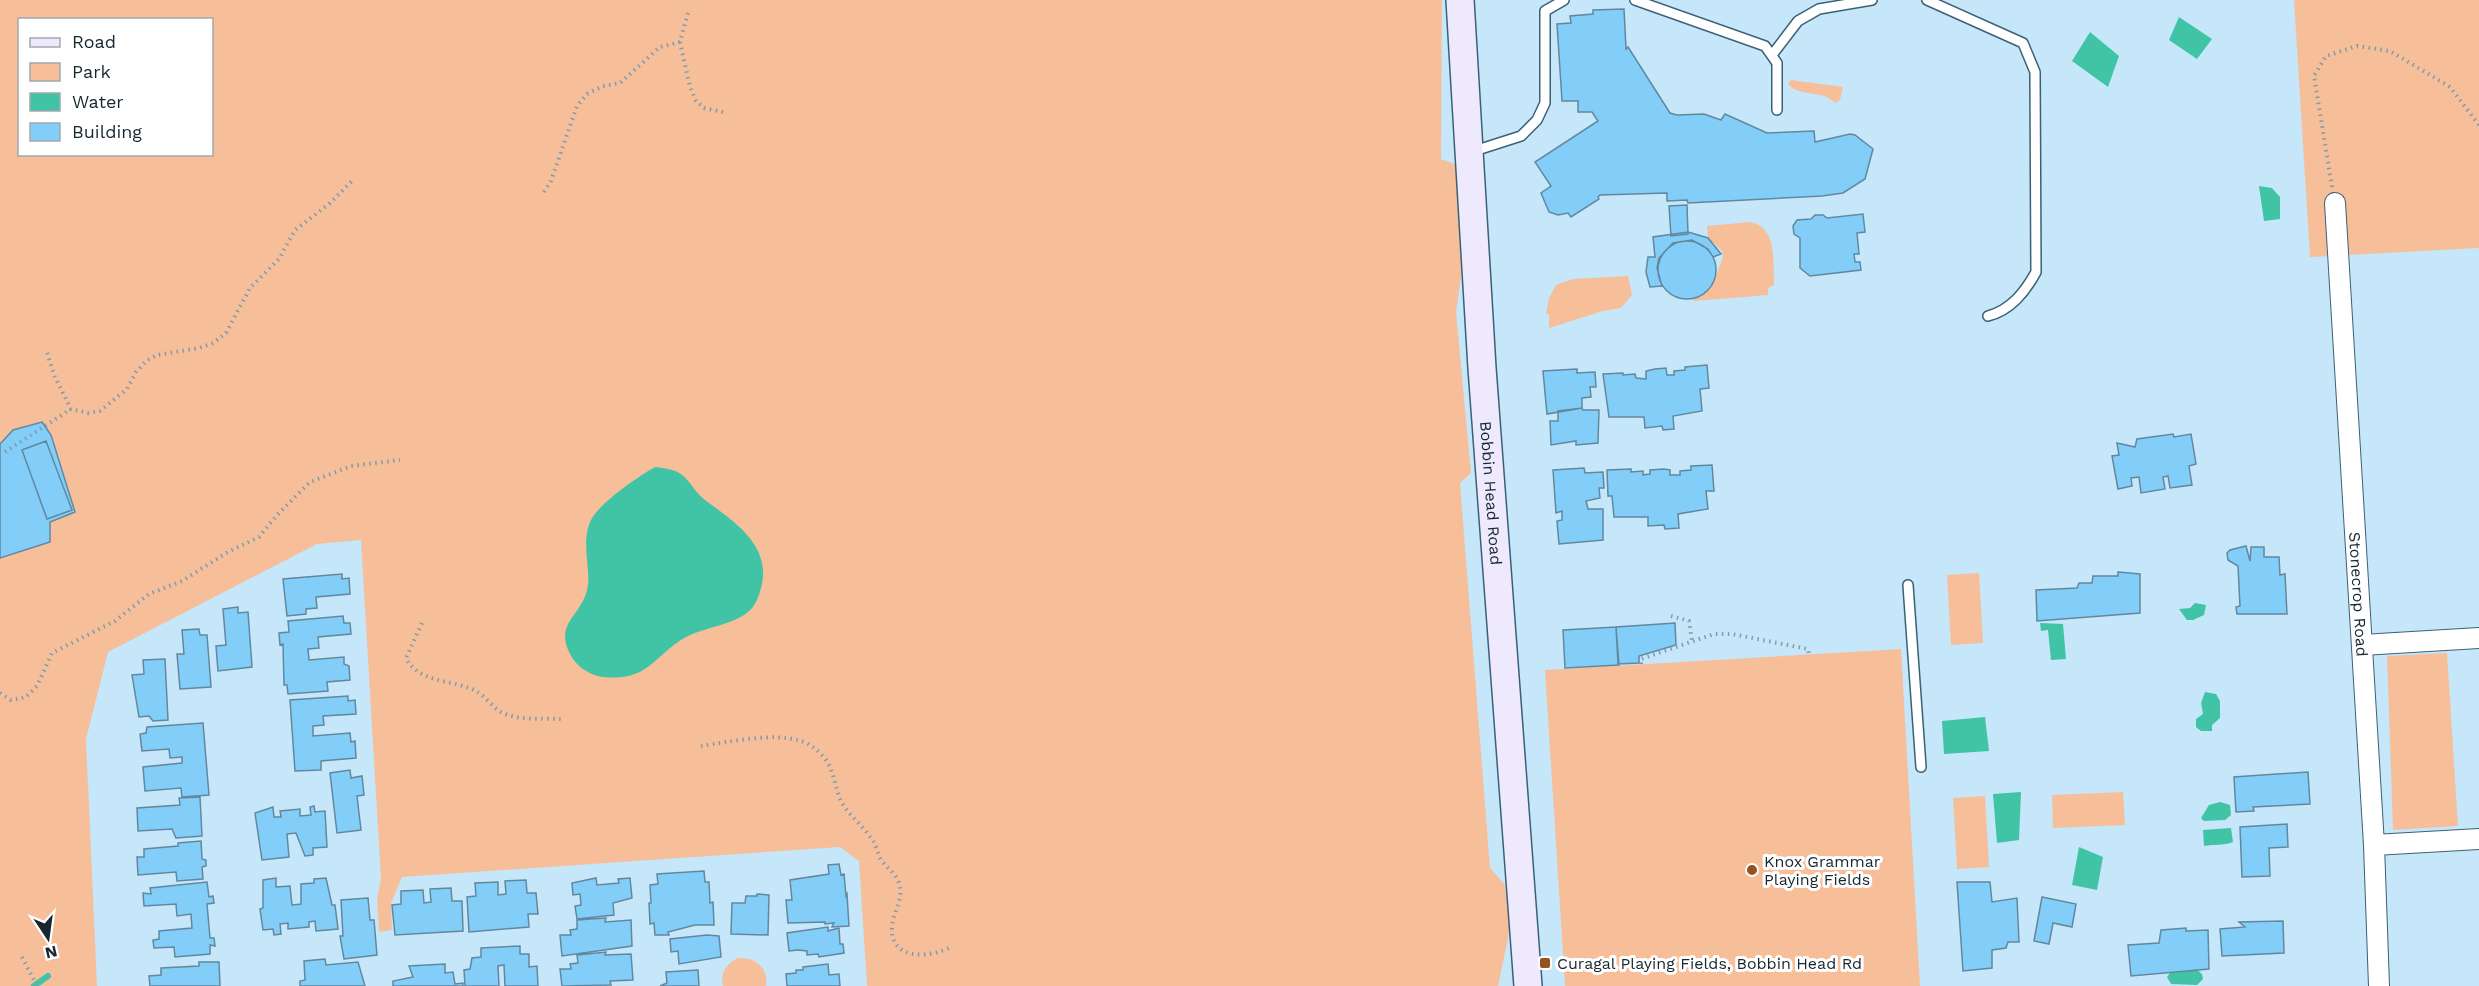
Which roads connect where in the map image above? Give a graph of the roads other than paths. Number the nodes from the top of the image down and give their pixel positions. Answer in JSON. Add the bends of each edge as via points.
{"nodes":[{"id":1,"x":1460,"y":0,"type":"edge"},
{"id":2,"x":1564,"y":0,"type":"edge"},
{"id":3,"x":1635,"y":0,"type":"edge"},
{"id":4,"x":1872,"y":0,"type":"edge"},
{"id":5,"x":1927,"y":0,"type":"edge"},
{"id":6,"x":1772,"y":55,"type":"junction"},
{"id":7,"x":1777,"y":110,"type":"dead end"},
{"id":8,"x":1469,"y":152,"type":"junction"},
{"id":9,"x":2335,"y":203,"type":"road end"},
{"id":10,"x":1988,"y":316,"type":"dead end"},
{"id":11,"x":1908,"y":585,"type":"dead end"},
{"id":12,"x":2479,"y":638,"type":"edge"},
{"id":13,"x":2362,"y":645,"type":"junction"},
{"id":14,"x":1920,"y":767,"type":"dead end"},
{"id":15,"x":2479,"y":839,"type":"edge"},
{"id":16,"x":2374,"y":845,"type":"junction"},
{"id":17,"x":1528,"y":986,"type":"edge"},
{"id":18,"x":2379,"y":986,"type":"edge"}],
"edges":[{"from":1,"to":8,"type":"main road","name":"Bobbin Head Road"},
{"from":2,"to":8,"type":"lane","via":[[1545,11],[1545,103],[1537,120],[1521,136]]},
{"from":3,"to":6,"type":"lane","via":[[1765,46]]},
{"from":4,"to":6,"type":"lane","via":[[1819,9],[1798,21]]},
{"from":5,"to":10,"type":"lane","via":[[2023,43],[2035,72],[2036,272],[2023,295]]},
{"from":6,"to":7,"type":"lane","via":[[1777,63]]},
{"from":8,"to":17,"type":"main road","name":"Bobbin Head Road","via":[[1498,606]]},
{"from":9,"to":13,"type":"street","name":"Stonecrop Road"},
{"from":11,"to":14,"type":"lane"},
{"from":12,"to":13,"type":"street"},
{"from":13,"to":16,"type":"street","name":"Stonecrop Road"},
{"from":15,"to":16,"type":"street"},
{"from":16,"to":18,"type":"street","name":"Stonecrop Road"}]}
